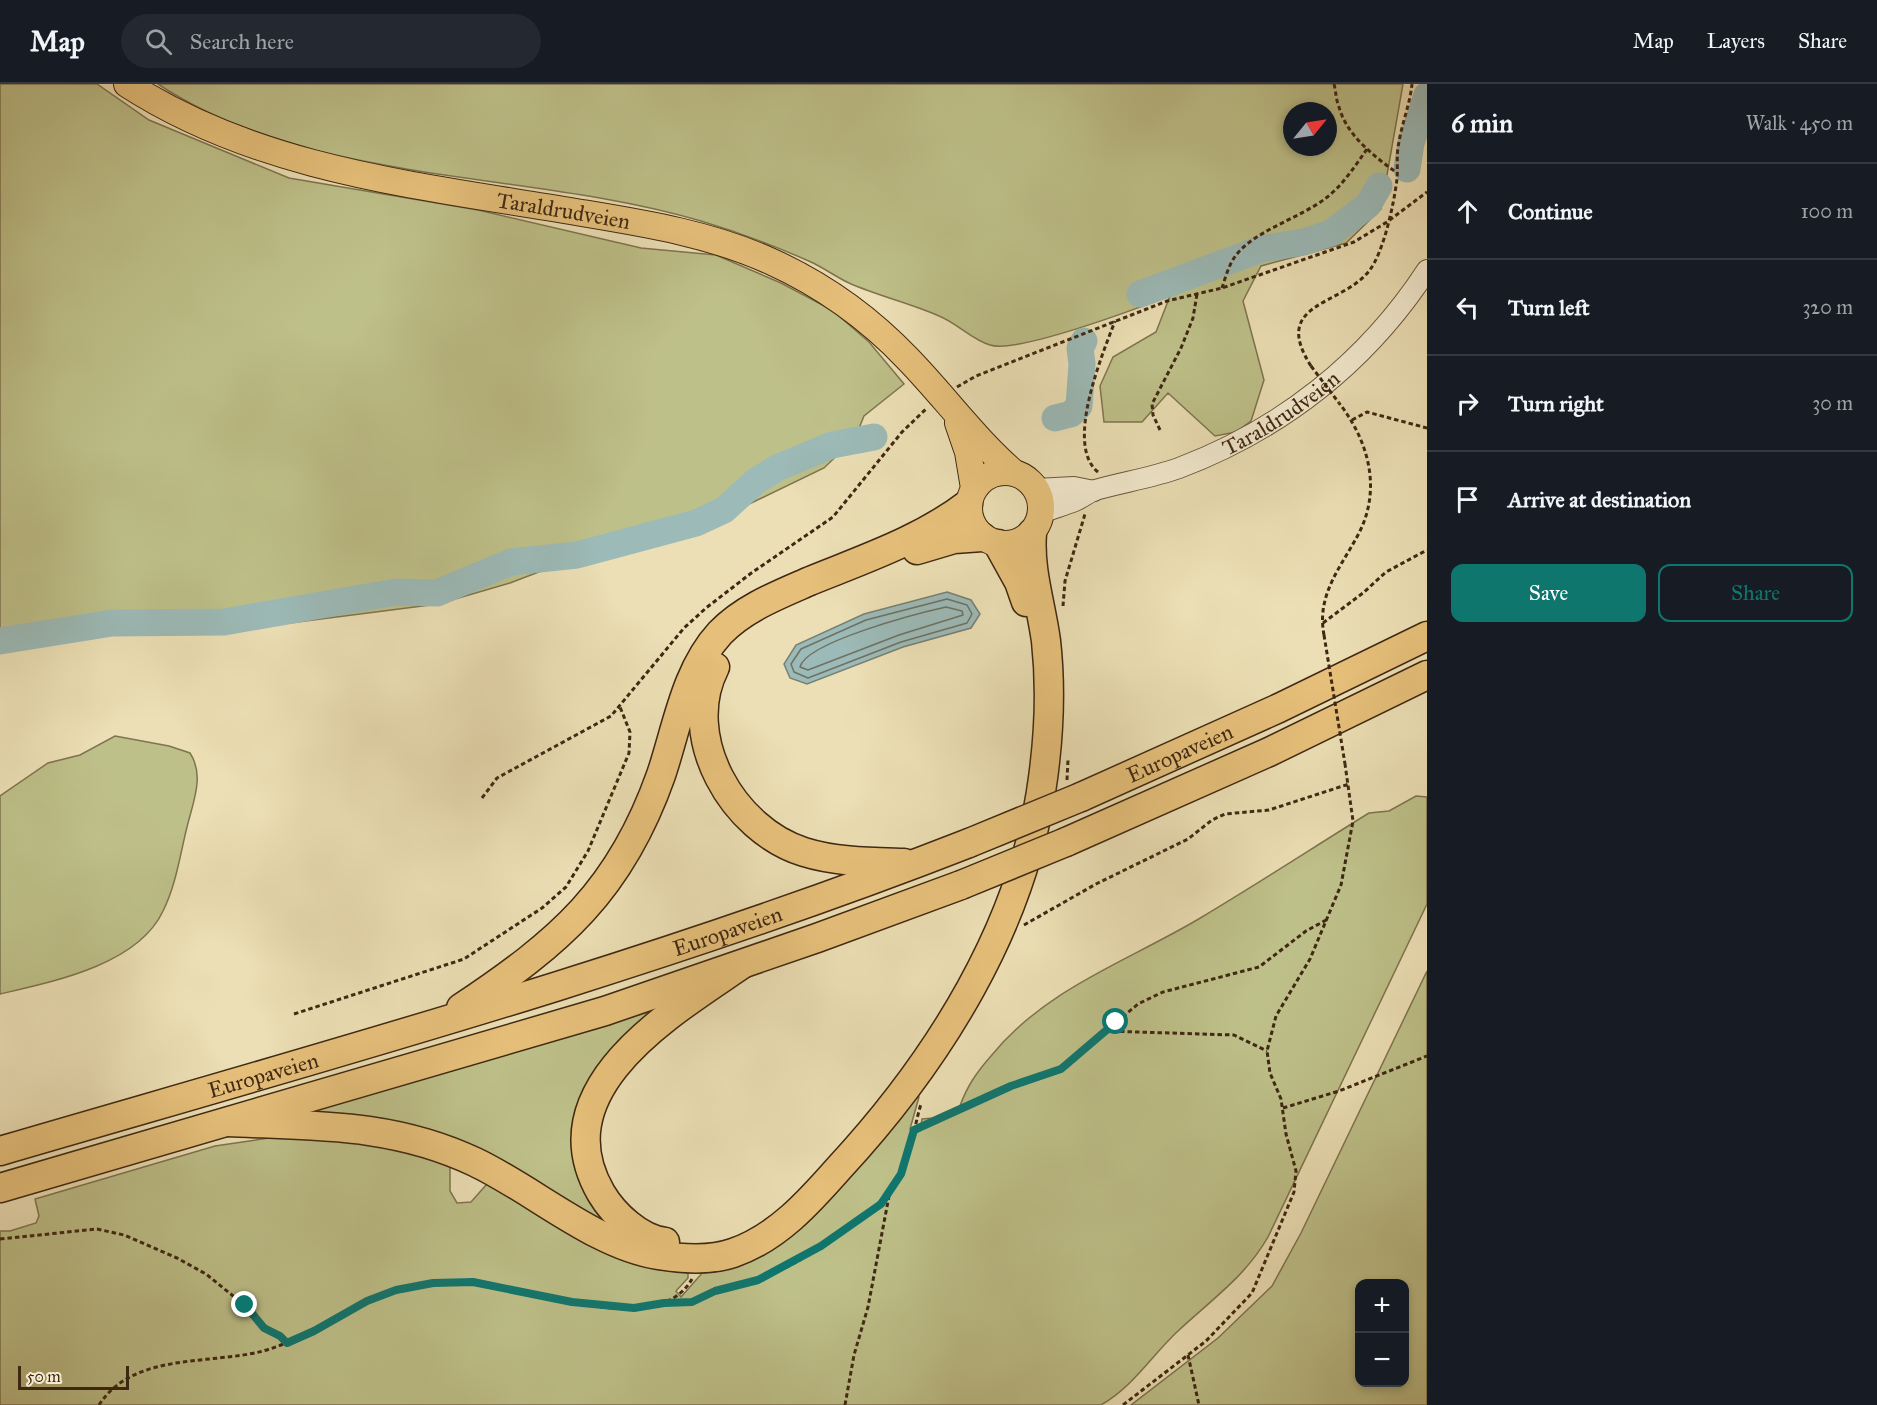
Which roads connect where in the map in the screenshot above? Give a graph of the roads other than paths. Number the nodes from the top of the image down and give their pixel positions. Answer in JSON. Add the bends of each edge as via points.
{"nodes":[{"id":1,"x":127,"y":84,"type":"edge"},
{"id":2,"x":1427,"y":270,"type":"edge"},
{"id":3,"x":955,"y":414,"type":"junction"},
{"id":4,"x":1013,"y":472,"type":"junction"},
{"id":5,"x":971,"y":496,"type":"junction"},
{"id":6,"x":1036,"y":512,"type":"junction"},
{"id":7,"x":990,"y":540,"type":"junction"},
{"id":8,"x":1427,"y":636,"type":"edge"},
{"id":9,"x":1427,"y":675,"type":"edge"},
{"id":10,"x":915,"y":864,"type":"junction"},
{"id":11,"x":741,"y":965,"type":"junction"},
{"id":12,"x":435,"y":1025,"type":"junction"},
{"id":13,"x":227,"y":1122,"type":"junction"},
{"id":14,"x":0,"y":1151,"type":"edge"},
{"id":15,"x":0,"y":1188,"type":"edge"}],
"edges":[{"from":1,"to":3,"type":"main road","name":"Taraldrudveien","via":[[196,122],[321,166],[436,190],[658,226],[749,252],[806,279],[862,317],[908,359]]},
{"from":2,"to":6,"type":"street","name":"Taraldrudveien","via":[[1368,346],[1302,404],[1242,440],[1191,463]]},
{"from":3,"to":4,"type":"main road","name":"Taraldrudveien"},
{"from":3,"to":5,"type":"main road","name":"Taraldrudveien","via":[[968,452]]},
{"from":4,"to":5,"type":"main road","via":[[991,474]]},
{"from":4,"to":6,"type":"main road","via":[[1030,482]]},
{"from":5,"to":7,"type":"main road","via":[[971,522]]},
{"from":5,"to":12,"type":"highway","via":[[921,534],[768,600],[720,633],[691,683],[647,812],[605,887],[538,954]]},
{"from":6,"to":7,"type":"main road","via":[[1016,543]]},
{"from":6,"to":13,"type":"highway","via":[[1033,576],[1046,645],[1048,728],[1033,836],[1012,901],[979,971],[911,1081],[861,1145],[784,1224],[731,1254],[698,1259],[657,1255],[615,1241],[503,1176],[426,1142],[336,1125]]},
{"from":7,"to":10,"type":"highway","via":[[969,536],[937,543],[775,611],[729,645],[720,656],[706,690],[704,726],[712,760],[730,796],[761,828],[780,842],[820,856]]},
{"from":7,"to":11,"type":"highway","via":[[1020,582],[1030,615],[1036,642],[1038,719],[1027,822],[987,937],[923,1052],[844,1154],[765,1228],[733,1246],[698,1252],[681,1244],[658,1241],[639,1231],[606,1201],[591,1169],[589,1120],[601,1089],[635,1042]]},
{"from":8,"to":10,"type":"highway","name":"Europaveien","bridge":true,"via":[[1081,797]]},
{"from":9,"to":11,"type":"highway","name":"Europaveien","bridge":true,"via":[[1258,757],[1066,842],[961,885]]},
{"from":10,"to":12,"type":"highway","name":"Europaveien","via":[[732,931]]},
{"from":11,"to":13,"type":"highway","name":"Europaveien","via":[[605,1011]]},
{"from":12,"to":14,"type":"highway","name":"Europaveien"},
{"from":13,"to":15,"type":"highway","name":"Europaveien"}]}
